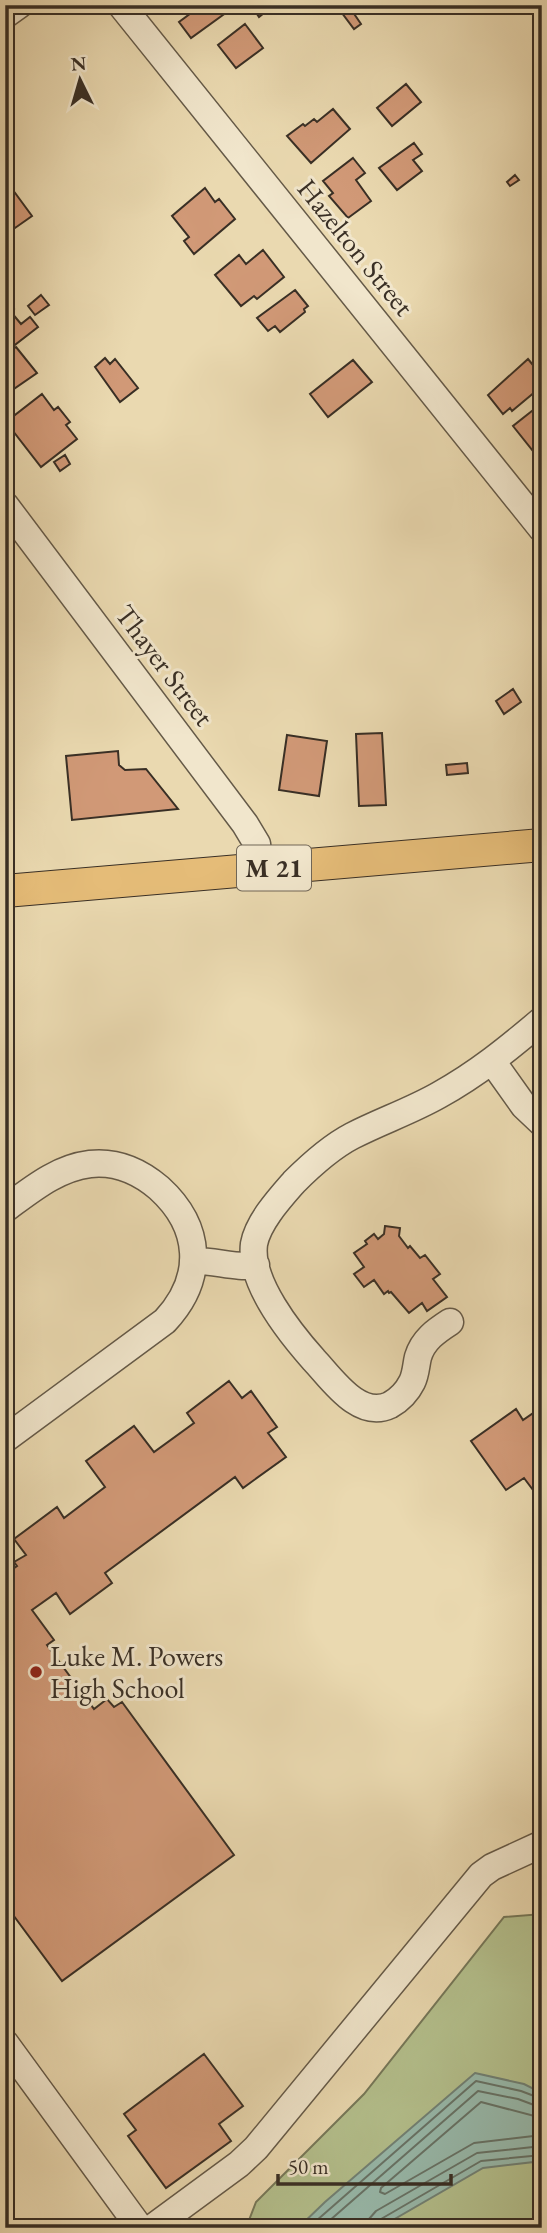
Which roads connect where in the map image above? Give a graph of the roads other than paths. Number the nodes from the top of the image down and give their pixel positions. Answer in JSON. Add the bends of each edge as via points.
{"nodes":[{"id":1,"x":19,"y":5,"type":"edge"},
{"id":2,"x":121,"y":5,"type":"edge"},
{"id":3,"x":5,"y":15,"type":"edge"},
{"id":4,"x":5,"y":505,"type":"edge"},
{"id":5,"x":542,"y":529,"type":"edge"},
{"id":6,"x":542,"y":845,"type":"edge"},
{"id":7,"x":260,"y":870,"type":"junction"},
{"id":8,"x":5,"y":891,"type":"edge"},
{"id":9,"x":542,"y":1020,"type":"edge"},
{"id":10,"x":492,"y":1061,"type":"junction"},
{"id":11,"x":542,"y":1123,"type":"edge"},
{"id":12,"x":5,"y":1209,"type":"edge"},
{"id":13,"x":194,"y":1261,"type":"junction"},
{"id":14,"x":256,"y":1265,"type":"junction"},
{"id":15,"x":450,"y":1322,"type":"dead end"},
{"id":16,"x":5,"y":1438,"type":"edge"},
{"id":17,"x":542,"y":1844,"type":"edge"},
{"id":18,"x":5,"y":2043,"type":"edge"},
{"id":19,"x":141,"y":2228,"type":"edge"},
{"id":20,"x":152,"y":2228,"type":"edge"}],
"edges":[{"from":1,"to":3,"type":"street"},
{"from":2,"to":5,"type":"street","name":"Hazelton Street"},
{"from":4,"to":7,"type":"street","name":"Thayer Street","via":[[245,824],[257,844]]},
{"from":6,"to":7,"type":"main road","number":"M 21"},
{"from":7,"to":8,"type":"main road","number":"M 21"},
{"from":9,"to":10,"type":"street"},
{"from":10,"to":11,"type":"street"},
{"from":10,"to":14,"type":"street","via":[[436,1097],[351,1136],[316,1162],[288,1189],[259,1231],[254,1244]]},
{"from":12,"to":13,"type":"street","via":[[66,1170],[93,1164],[122,1166],[151,1181],[178,1208],[191,1234]]},
{"from":13,"to":14,"type":"street"},
{"from":13,"to":16,"type":"street","via":[[183,1297],[165,1321]]},
{"from":14,"to":15,"type":"street","via":[[267,1296],[301,1345],[348,1396],[366,1407],[386,1407],[405,1393],[422,1347]]},
{"from":17,"to":20,"type":"street","via":[[481,1875],[256,2148]]},
{"from":18,"to":19,"type":"street"}]}
